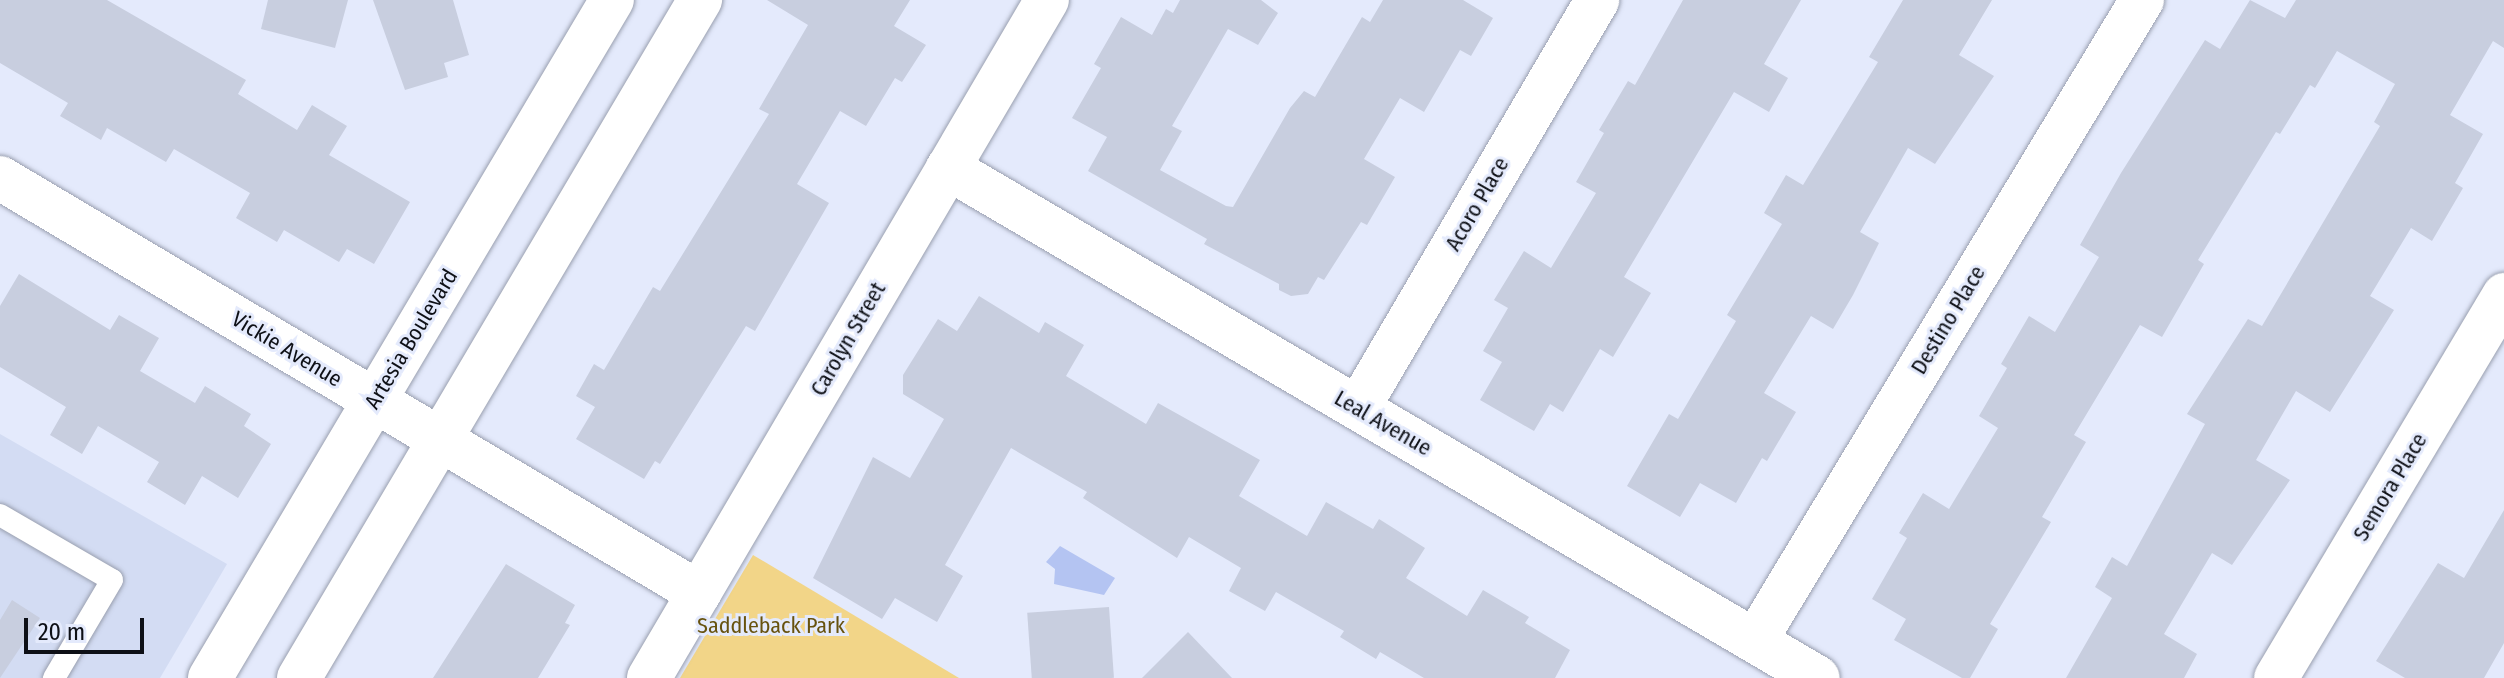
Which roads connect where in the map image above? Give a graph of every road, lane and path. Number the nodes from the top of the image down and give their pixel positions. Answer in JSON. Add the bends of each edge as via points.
{"nodes":[{"id":1,"x":612,"y":0,"type":"edge"},
{"id":2,"x":700,"y":0,"type":"edge"},
{"id":3,"x":1047,"y":0,"type":"edge"},
{"id":4,"x":1597,"y":0,"type":"edge"},
{"id":5,"x":2142,"y":0,"type":"edge"},
{"id":6,"x":948,"y":168,"type":"junction"},
{"id":7,"x":0,"y":178,"type":"edge"},
{"id":8,"x":2504,"y":295,"type":"edge"},
{"id":9,"x":375,"y":400,"type":"junction"},
{"id":10,"x":1358,"y":408,"type":"junction"},
{"id":11,"x":440,"y":439,"type":"junction"},
{"id":12,"x":0,"y":515,"type":"edge"},
{"id":13,"x":699,"y":593,"type":"junction"},
{"id":14,"x":1755,"y":641,"type":"junction"},
{"id":15,"x":54,"y":678,"type":"edge"},
{"id":16,"x":210,"y":678,"type":"edge"},
{"id":17,"x":299,"y":678,"type":"edge"},
{"id":18,"x":649,"y":678,"type":"edge"},
{"id":19,"x":1818,"y":678,"type":"edge"},
{"id":20,"x":2276,"y":678,"type":"edge"}],
"edges":[{"from":1,"to":9,"type":"street","name":"Artesia Boulevard"},
{"from":2,"to":11,"type":"street"},
{"from":3,"to":6,"type":"street","name":"Carolyn Street"},
{"from":4,"to":10,"type":"street","name":"Acoro Place"},
{"from":5,"to":14,"type":"street","name":"Destino Place"},
{"from":6,"to":10,"type":"street","name":"Leal Avenue"},
{"from":6,"to":13,"type":"street","name":"Carolyn Street"},
{"from":7,"to":9,"type":"street","name":"Vickie Avenue"},
{"from":8,"to":20,"type":"street","name":"Semora Place"},
{"from":9,"to":11,"type":"street","name":"Vickie Avenue"},
{"from":9,"to":16,"type":"street","name":"Artesia Boulevard"},
{"from":10,"to":14,"type":"street","name":"Leal Avenue"},
{"from":11,"to":13,"type":"street","name":"Vickie Avenue"},
{"from":11,"to":17,"type":"street"},
{"from":12,"to":15,"type":"lane","via":[[112,580]]},
{"from":13,"to":18,"type":"street","name":"Carolyn Street"},
{"from":14,"to":19,"type":"street","name":"Leal Avenue"}]}
